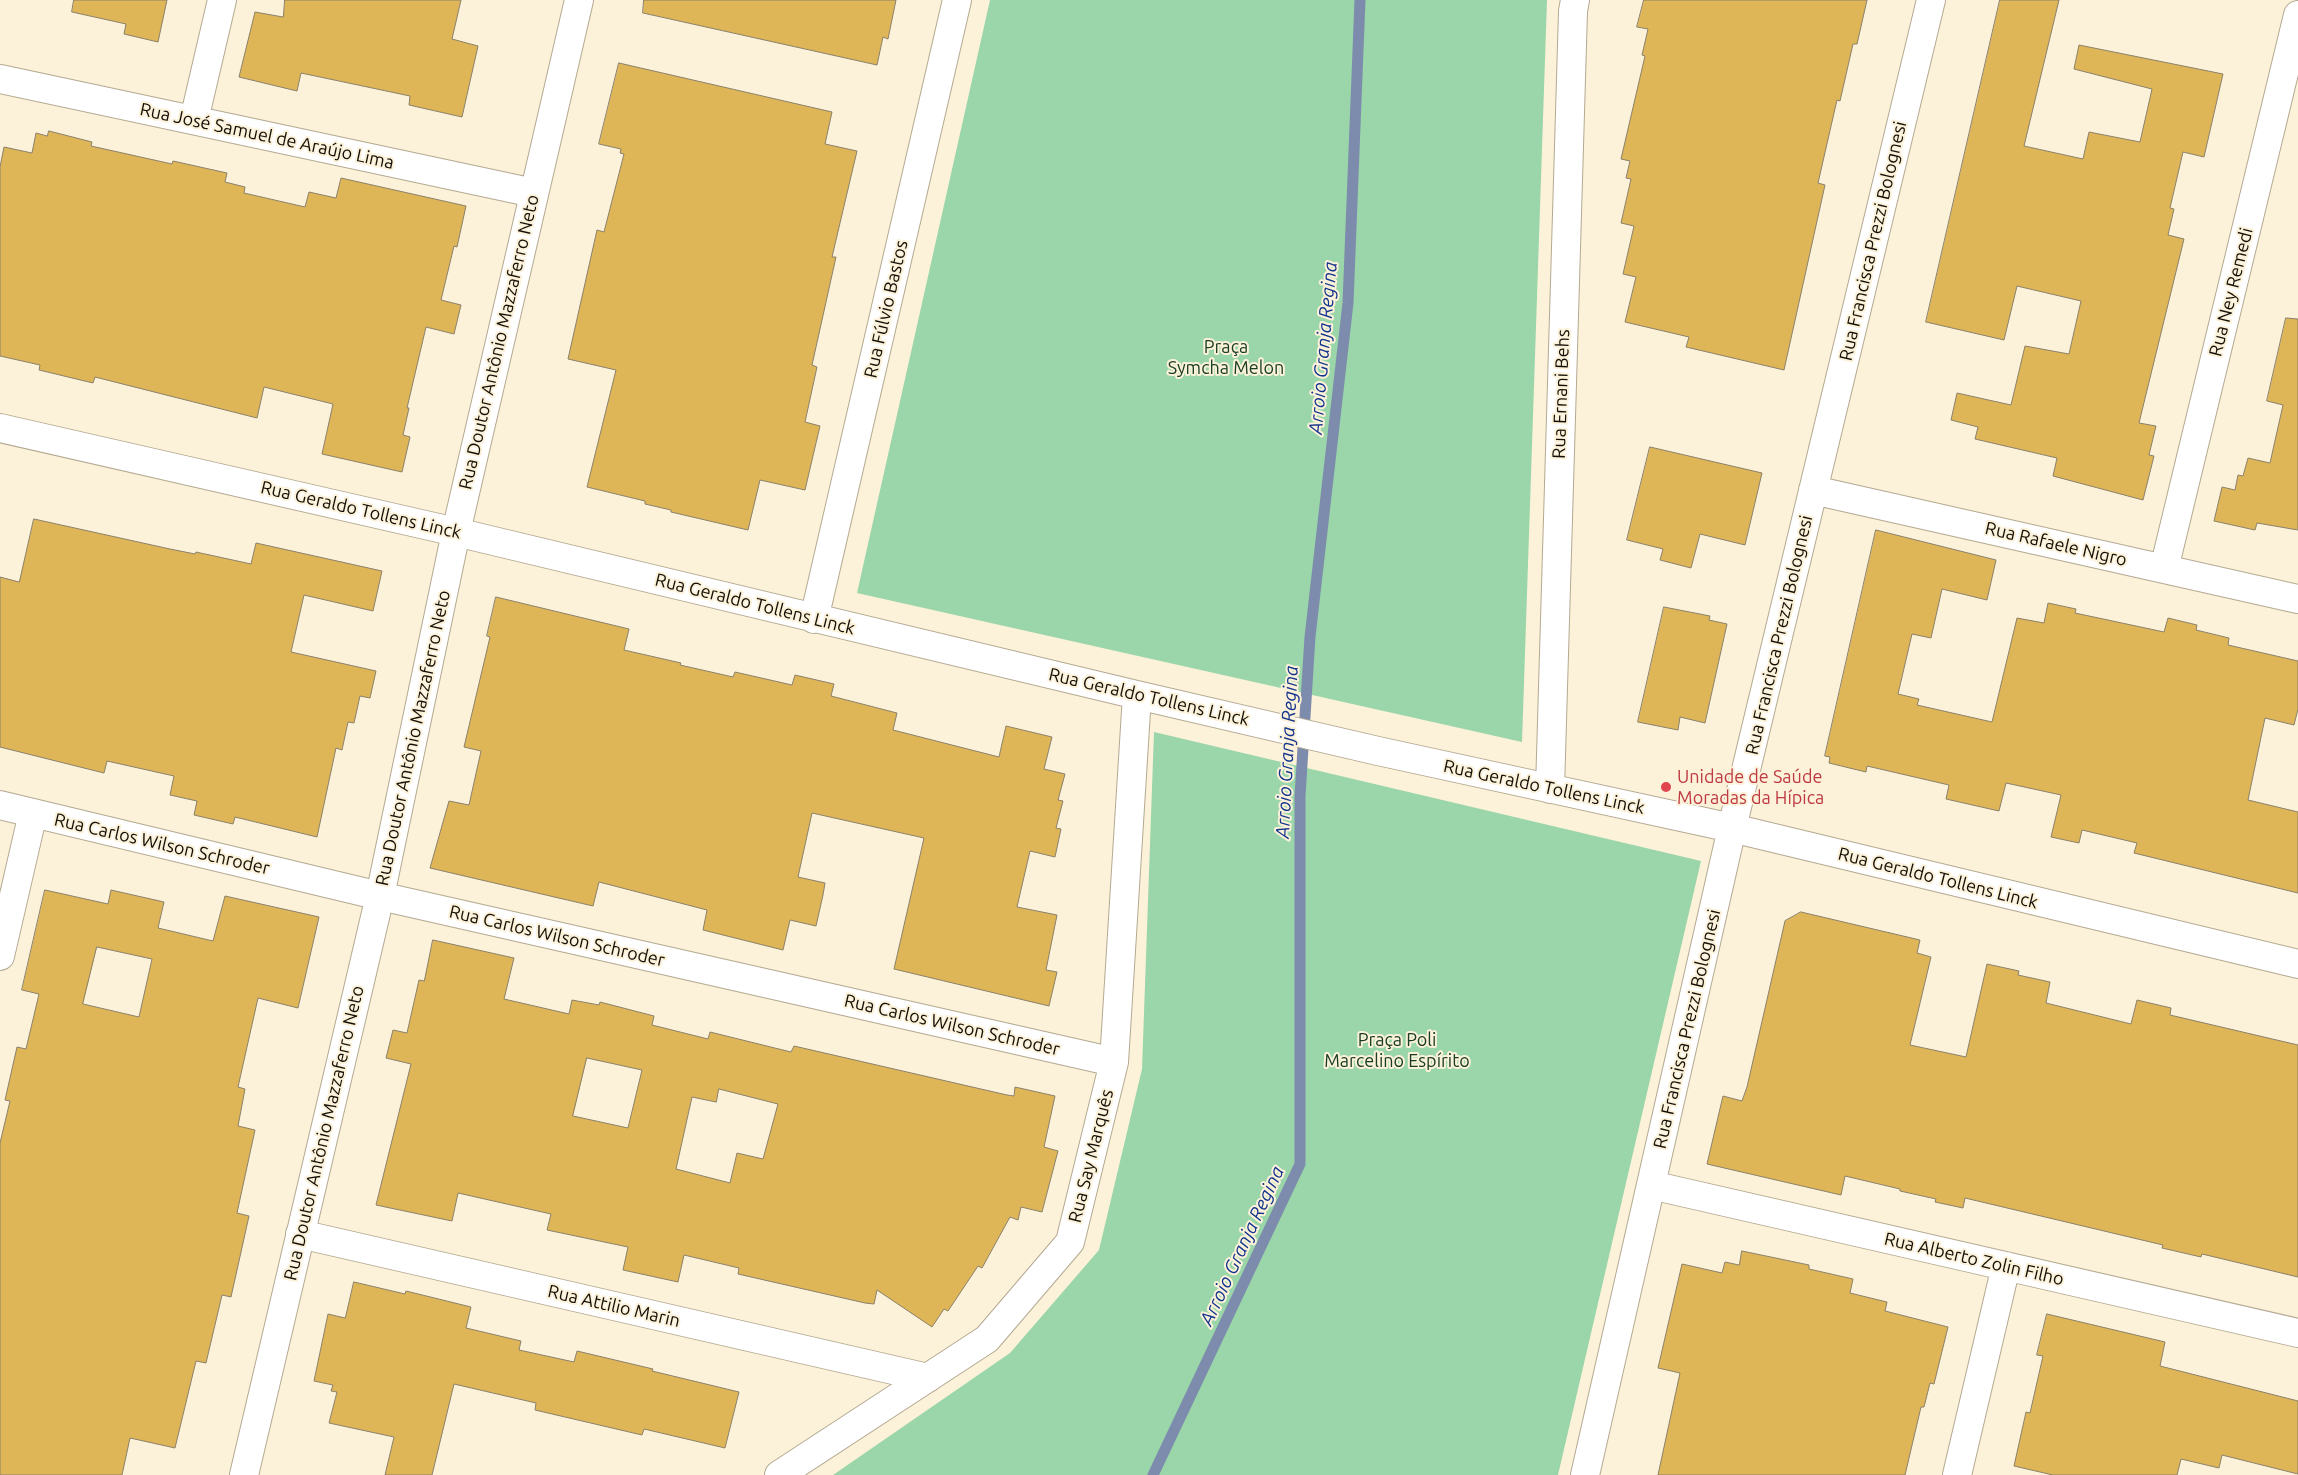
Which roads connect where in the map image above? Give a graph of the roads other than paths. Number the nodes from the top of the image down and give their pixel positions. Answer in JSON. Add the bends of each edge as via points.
{"nodes":[{"id":1,"x":222,"y":0,"type":"edge"},
{"id":2,"x":579,"y":0,"type":"edge"},
{"id":3,"x":957,"y":0,"type":"edge"},
{"id":4,"x":1575,"y":0,"type":"edge"},
{"id":5,"x":1931,"y":0,"type":"edge"},
{"id":6,"x":2298,"y":15,"type":"edge"},
{"id":7,"x":0,"y":79,"type":"edge"},
{"id":8,"x":194,"y":120,"type":"junction"},
{"id":9,"x":534,"y":193,"type":"junction"},
{"id":10,"x":0,"y":428,"type":"edge"},
{"id":11,"x":1813,"y":490,"type":"junction"},
{"id":12,"x":456,"y":532,"type":"junction"},
{"id":13,"x":2164,"y":568,"type":"junction"},
{"id":14,"x":2298,"y":599,"type":"edge"},
{"id":15,"x":814,"y":619,"type":"junction"},
{"id":16,"x":1137,"y":695,"type":"junction"},
{"id":17,"x":1550,"y":789,"type":"junction"},
{"id":18,"x":0,"y":806,"type":"edge"},
{"id":19,"x":33,"y":813,"type":"junction"},
{"id":20,"x":1732,"y":828,"type":"junction"},
{"id":21,"x":380,"y":896,"type":"junction"},
{"id":22,"x":0,"y":956,"type":"edge"},
{"id":23,"x":2298,"y":964,"type":"edge"},
{"id":24,"x":1114,"y":1062,"type":"junction"},
{"id":25,"x":1651,"y":1185,"type":"junction"},
{"id":26,"x":300,"y":1234,"type":"junction"},
{"id":27,"x":2006,"y":1266,"type":"junction"},
{"id":28,"x":2298,"y":1333,"type":"edge"},
{"id":29,"x":928,"y":1378,"type":"junction"},
{"id":30,"x":244,"y":1475,"type":"edge"},
{"id":31,"x":779,"y":1475,"type":"edge"},
{"id":32,"x":1585,"y":1475,"type":"edge"},
{"id":33,"x":1957,"y":1475,"type":"edge"}],
"edges":[{"from":1,"to":8,"type":"street"},
{"from":2,"to":9,"type":"street","name":"Rua Doutor Antônio Mazzaferro Neto"},
{"from":3,"to":15,"type":"street","name":"Rua Fúlvio Bastos"},
{"from":4,"to":17,"type":"street","name":"Rua Ernani Behs"},
{"from":5,"to":11,"type":"street","name":"Rua Francisca Prezzi Bolognesi"},
{"from":6,"to":13,"type":"street","name":"Rua Ney Remedi"},
{"from":7,"to":8,"type":"street","name":"Rua José Samuel de Araújo Lima"},
{"from":8,"to":9,"type":"street","name":"Rua José Samuel de Araújo Lima"},
{"from":9,"to":12,"type":"street","name":"Rua Doutor Antônio Mazzaferro Neto"},
{"from":10,"to":12,"type":"street","name":"Rua Geraldo Tollens Linck"},
{"from":11,"to":13,"type":"street","name":"Rua Rafaele Nigro"},
{"from":11,"to":20,"type":"street","name":"Rua Francisca Prezzi Bolognesi"},
{"from":12,"to":15,"type":"street","name":"Rua Geraldo Tollens Linck"},
{"from":12,"to":21,"type":"street","name":"Rua Doutor Antônio Mazzaferro Neto"},
{"from":13,"to":14,"type":"street","name":"Rua Rafaele Nigro"},
{"from":15,"to":16,"type":"street","name":"Rua Geraldo Tollens Linck"},
{"from":16,"to":17,"type":"street","name":"Rua Geraldo Tollens Linck"},
{"from":16,"to":24,"type":"street","name":"Rua Say Marquês"},
{"from":17,"to":20,"type":"street","name":"Rua Geraldo Tollens Linck"},
{"from":18,"to":19,"type":"street","name":"Rua Carlos Wilson Schroder"},
{"from":19,"to":21,"type":"street","name":"Rua Carlos Wilson Schroder"},
{"from":19,"to":22,"type":"street"},
{"from":20,"to":23,"type":"street","name":"Rua Geraldo Tollens Linck"},
{"from":20,"to":25,"type":"street","name":"Rua Francisca Prezzi Bolognesi"},
{"from":21,"to":24,"type":"street","name":"Rua Carlos Wilson Schroder"},
{"from":21,"to":26,"type":"street","name":"Rua Doutor Antônio Mazzaferro Neto"},
{"from":24,"to":29,"type":"street","name":"Rua Say Marquês","via":[[1070,1242],[987,1339]]},
{"from":25,"to":27,"type":"street","name":"Rua Alberto Zolin Filho"},
{"from":25,"to":32,"type":"street","name":"Rua Francisca Prezzi Bolognesi"},
{"from":26,"to":29,"type":"street","name":"Rua Attilio Marin"},
{"from":26,"to":30,"type":"street","name":"Rua Doutor Antônio Mazzaferro Neto"},
{"from":27,"to":28,"type":"street","name":"Rua Alberto Zolin Filho"},
{"from":27,"to":33,"type":"street"},
{"from":29,"to":31,"type":"street","name":"Rua Say Marquês"}]}
